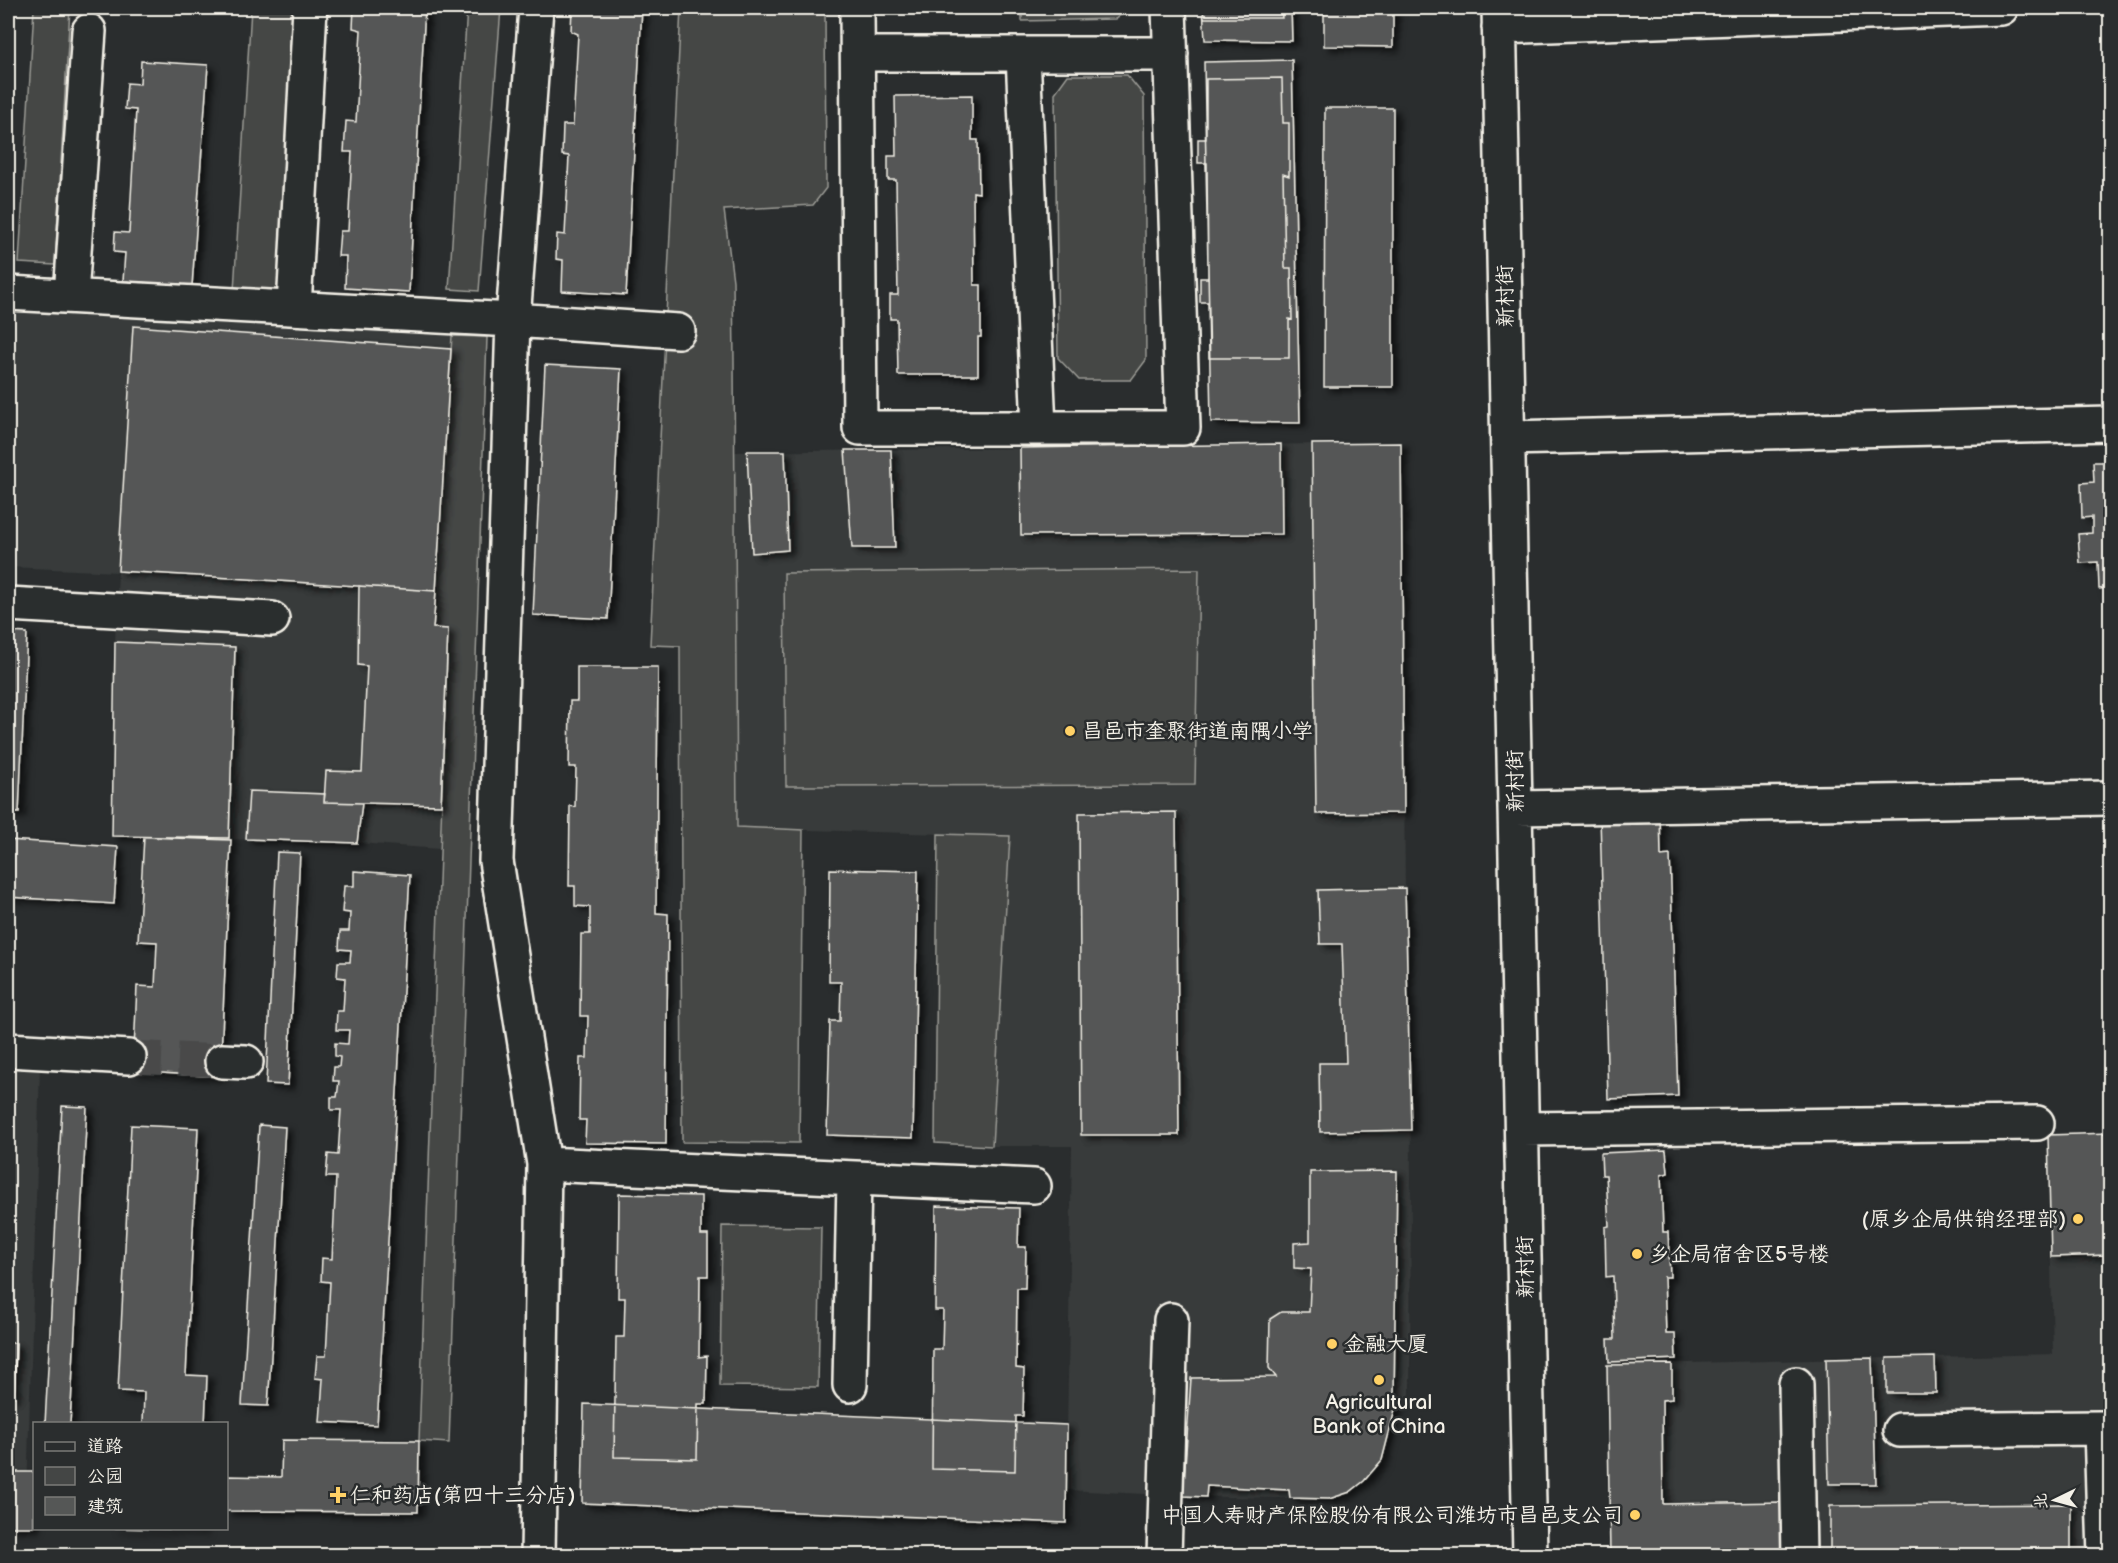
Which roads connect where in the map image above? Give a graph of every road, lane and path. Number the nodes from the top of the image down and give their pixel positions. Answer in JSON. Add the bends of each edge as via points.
{"nodes":[{"id":1,"x":310,"y":8,"type":"edge"},
{"id":2,"x":536,"y":8,"type":"edge"},
{"id":3,"x":857,"y":8,"type":"edge"},
{"id":4,"x":1169,"y":8,"type":"edge"},
{"id":5,"x":2001,"y":8,"type":"edge"},
{"id":6,"x":1499,"y":17,"type":"edge"},
{"id":7,"x":89,"y":31,"type":"dead end"},
{"id":8,"x":858,"y":54,"type":"junction"},
{"id":9,"x":1023,"y":54,"type":"junction"},
{"id":10,"x":1171,"y":54,"type":"junction"},
{"id":11,"x":8,"y":293,"type":"edge"},
{"id":12,"x":71,"y":296,"type":"junction"},
{"id":13,"x":294,"y":308,"type":"junction"},
{"id":14,"x":513,"y":320,"type":"junction"},
{"id":15,"x":678,"y":331,"type":"dead end"},
{"id":16,"x":2110,"y":424,"type":"edge"},
{"id":17,"x":1039,"y":428,"type":"junction"},
{"id":18,"x":1508,"y":438,"type":"junction"},
{"id":19,"x":8,"y":604,"type":"edge"},
{"id":20,"x":272,"y":619,"type":"dead end"},
{"id":21,"x":2110,"y":798,"type":"edge"},
{"id":22,"x":1516,"y":808,"type":"junction"},
{"id":23,"x":8,"y":1050,"type":"edge"},
{"id":24,"x":129,"y":1057,"type":"tunnel mouth"},
{"id":25,"x":2037,"y":1123,"type":"dead end"},
{"id":26,"x":1523,"y":1129,"type":"junction"},
{"id":27,"x":544,"y":1164,"type":"junction"},
{"id":28,"x":854,"y":1178,"type":"junction"},
{"id":29,"x":1034,"y":1186,"type":"dead end"},
{"id":30,"x":1171,"y":1320,"type":"dead end"},
{"id":31,"x":1796,"y":1384,"type":"dead end"},
{"id":32,"x":850,"y":1385,"type":"dead end"},
{"id":33,"x":1900,"y":1430,"type":"dead end"},
{"id":34,"x":538,"y":1556,"type":"edge"},
{"id":35,"x":1164,"y":1556,"type":"edge"},
{"id":36,"x":1530,"y":1556,"type":"edge"},
{"id":37,"x":1799,"y":1556,"type":"edge"},
{"id":38,"x":2106,"y":1556,"type":"edge"}],
"edges":[{"from":1,"to":13,"type":"street"},
{"from":2,"to":14,"type":"street"},
{"from":3,"to":8,"type":"street"},
{"from":4,"to":10,"type":"street"},
{"from":5,"to":6,"type":"street"},
{"from":6,"to":18,"type":"street","name":"新村街"},
{"from":7,"to":12,"type":"street"},
{"from":8,"to":9,"type":"street"},
{"from":8,"to":17,"type":"street","via":[[860,428]]},
{"from":9,"to":10,"type":"street"},
{"from":9,"to":17,"type":"street"},
{"from":10,"to":17,"type":"street","via":[[1183,428]]},
{"from":11,"to":12,"type":"street"},
{"from":12,"to":13,"type":"street"},
{"from":13,"to":14,"type":"street"},
{"from":14,"to":15,"type":"street"},
{"from":14,"to":27,"type":"street","via":[[496,861]]},
{"from":16,"to":18,"type":"street"},
{"from":18,"to":22,"type":"street","name":"新村街"},
{"from":19,"to":20,"type":"street"},
{"from":21,"to":22,"type":"street"},
{"from":22,"to":26,"type":"street","name":"新村街"},
{"from":23,"to":24,"type":"street"},
{"from":25,"to":26,"type":"street"},
{"from":26,"to":36,"type":"street","name":"新村街"},
{"from":27,"to":28,"type":"street"},
{"from":27,"to":34,"type":"street"},
{"from":28,"to":29,"type":"street"},
{"from":28,"to":32,"type":"street"},
{"from":30,"to":35,"type":"street"},
{"from":31,"to":37,"type":"street"},
{"from":33,"to":38,"type":"street","via":[[2101,1428]]}]}
